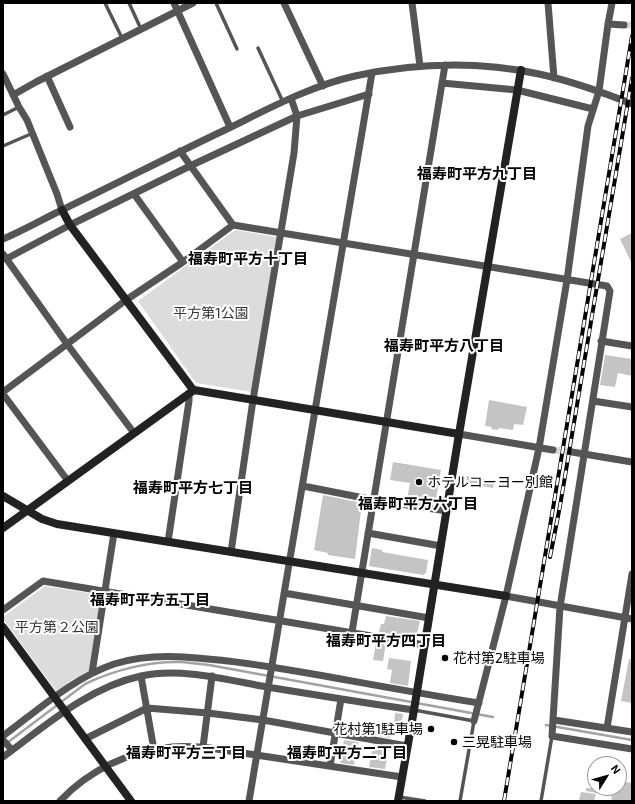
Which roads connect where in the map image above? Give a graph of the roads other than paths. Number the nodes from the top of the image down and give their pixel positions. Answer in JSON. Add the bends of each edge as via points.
{"nodes":[{"id":1,"x":105,"y":3,"type":"edge"},
{"id":2,"x":129,"y":3,"type":"edge"},
{"id":3,"x":174,"y":3,"type":"edge"},
{"id":4,"x":193,"y":3,"type":"edge"},
{"id":5,"x":216,"y":3,"type":"edge"},
{"id":6,"x":284,"y":3,"type":"edge"},
{"id":7,"x":412,"y":3,"type":"edge"},
{"id":8,"x":548,"y":3,"type":"edge"},
{"id":9,"x":612,"y":3,"type":"edge"},
{"id":10,"x":178,"y":10,"type":"junction"},
{"id":11,"x":608,"y":24,"type":"junction"},
{"id":12,"x":624,"y":25,"type":"tunnel mouth"},
{"id":13,"x":141,"y":29,"type":"junction"},
{"id":14,"x":122,"y":38,"type":"junction"},
{"id":15,"x":258,"y":48,"type":"dead end"},
{"id":16,"x":237,"y":49,"type":"dead end"},
{"id":17,"x":445,"y":65,"type":"junction"},
{"id":18,"x":420,"y":66,"type":"junction"},
{"id":19,"x":521,"y":70,"type":"junction"},
{"id":20,"x":372,"y":73,"type":"junction"},
{"id":21,"x":3,"y":74,"type":"edge"},
{"id":22,"x":47,"y":76,"type":"junction"},
{"id":23,"x":554,"y":78,"type":"junction"},
{"id":24,"x":442,"y":83,"type":"junction"},
{"id":25,"x":323,"y":86,"type":"junction"},
{"id":26,"x":517,"y":90,"type":"junction"},
{"id":27,"x":599,"y":91,"type":"junction"},
{"id":28,"x":368,"y":94,"type":"junction"},
{"id":29,"x":13,"y":95,"type":"junction"},
{"id":30,"x":291,"y":98,"type":"junction"},
{"id":31,"x":283,"y":102,"type":"junction"},
{"id":32,"x":632,"y":104,"type":"edge"},
{"id":33,"x":19,"y":107,"type":"junction"},
{"id":34,"x":593,"y":109,"type":"junction"},
{"id":35,"x":3,"y":115,"type":"edge"},
{"id":36,"x":297,"y":116,"type":"junction"},
{"id":37,"x":70,"y":127,"type":"dead end"},
{"id":38,"x":230,"y":127,"type":"junction"},
{"id":39,"x":32,"y":133,"type":"junction"},
{"id":40,"x":3,"y":146,"type":"edge"},
{"id":41,"x":180,"y":151,"type":"junction"},
{"id":42,"x":190,"y":166,"type":"junction"},
{"id":43,"x":134,"y":194,"type":"junction"},
{"id":44,"x":62,"y":210,"type":"junction"},
{"id":45,"x":70,"y":225,"type":"junction"},
{"id":46,"x":232,"y":226,"type":"junction"},
{"id":47,"x":281,"y":234,"type":"junction"},
{"id":48,"x":3,"y":239,"type":"edge"},
{"id":49,"x":342,"y":244,"type":"junction"},
{"id":50,"x":414,"y":255,"type":"junction"},
{"id":51,"x":4,"y":257,"type":"edge"},
{"id":52,"x":183,"y":262,"type":"junction"},
{"id":53,"x":487,"y":267,"type":"junction"},
{"id":54,"x":567,"y":280,"type":"junction"},
{"id":55,"x":126,"y":300,"type":"junction"},
{"id":56,"x":602,"y":341,"type":"junction"},
{"id":57,"x":67,"y":344,"type":"junction"},
{"id":58,"x":632,"y":346,"type":"edge"},
{"id":59,"x":192,"y":392,"type":"junction"},
{"id":60,"x":3,"y":393,"type":"edge"},
{"id":61,"x":253,"y":400,"type":"junction"},
{"id":62,"x":593,"y":401,"type":"junction"},
{"id":63,"x":632,"y":407,"type":"edge"},
{"id":64,"x":315,"y":410,"type":"junction"},
{"id":65,"x":387,"y":422,"type":"junction"},
{"id":66,"x":134,"y":433,"type":"junction"},
{"id":67,"x":459,"y":434,"type":"junction"},
{"id":68,"x":539,"y":448,"type":"junction"},
{"id":69,"x":553,"y":450,"type":"tunnel mouth"},
{"id":70,"x":572,"y":452,"type":"tunnel mouth"},
{"id":71,"x":584,"y":454,"type":"junction"},
{"id":72,"x":632,"y":462,"type":"edge"},
{"id":73,"x":68,"y":481,"type":"junction"},
{"id":74,"x":302,"y":486,"type":"junction"},
{"id":75,"x":3,"y":496,"type":"edge"},
{"id":76,"x":374,"y":500,"type":"junction"},
{"id":77,"x":28,"y":511,"type":"junction"},
{"id":78,"x":447,"y":511,"type":"junction"},
{"id":79,"x":3,"y":528,"type":"edge"},
{"id":80,"x":114,"y":533,"type":"junction"},
{"id":81,"x":368,"y":533,"type":"junction"},
{"id":82,"x":168,"y":542,"type":"junction"},
{"id":83,"x":441,"y":546,"type":"junction"},
{"id":84,"x":231,"y":552,"type":"junction"},
{"id":85,"x":289,"y":562,"type":"junction"},
{"id":86,"x":362,"y":573,"type":"junction"},
{"id":87,"x":632,"y":574,"type":"edge"},
{"id":88,"x":435,"y":585,"type":"junction"},
{"id":89,"x":105,"y":592,"type":"junction"},
{"id":90,"x":284,"y":593,"type":"junction"},
{"id":91,"x":506,"y":596,"type":"junction"},
{"id":92,"x":357,"y":605,"type":"junction"},
{"id":93,"x":560,"y":607,"type":"junction"},
{"id":94,"x":3,"y":610,"type":"edge"},
{"id":95,"x":624,"y":617,"type":"junction"},
{"id":96,"x":429,"y":618,"type":"junction"},
{"id":97,"x":632,"y":619,"type":"edge"},
{"id":98,"x":279,"y":620,"type":"junction"},
{"id":99,"x":3,"y":627,"type":"edge"},
{"id":100,"x":352,"y":632,"type":"junction"},
{"id":101,"x":425,"y":645,"type":"junction"},
{"id":102,"x":271,"y":669,"type":"junction"},
{"id":103,"x":92,"y":673,"type":"junction"},
{"id":104,"x":141,"y":676,"type":"junction"},
{"id":105,"x":212,"y":676,"type":"junction"},
{"id":106,"x":268,"y":685,"type":"junction"},
{"id":107,"x":341,"y":698,"type":"junction"},
{"id":108,"x":56,"y":699,"type":"junction"},
{"id":109,"x":416,"y":702,"type":"junction"},
{"id":110,"x":478,"y":706,"type":"junction"},
{"id":111,"x":147,"y":708,"type":"junction"},
{"id":112,"x":65,"y":710,"type":"junction"},
{"id":113,"x":208,"y":712,"type":"junction"},
{"id":114,"x":263,"y":720,"type":"junction"},
{"id":115,"x":475,"y":720,"type":"junction"},
{"id":116,"x":553,"y":721,"type":"junction"},
{"id":117,"x":607,"y":728,"type":"junction"},
{"id":118,"x":632,"y":732,"type":"edge"},
{"id":119,"x":335,"y":733,"type":"junction"},
{"id":120,"x":552,"y":734,"type":"junction"},
{"id":121,"x":85,"y":738,"type":"junction"},
{"id":122,"x":3,"y":739,"type":"edge"},
{"id":123,"x":407,"y":746,"type":"junction"},
{"id":124,"x":202,"y":747,"type":"junction"},
{"id":125,"x":632,"y":749,"type":"edge"},
{"id":126,"x":11,"y":750,"type":"junction"},
{"id":127,"x":154,"y":750,"type":"junction"},
{"id":128,"x":257,"y":755,"type":"junction"},
{"id":129,"x":3,"y":757,"type":"edge"},
{"id":130,"x":105,"y":766,"type":"junction"},
{"id":131,"x":330,"y":766,"type":"junction"},
{"id":132,"x":402,"y":777,"type":"junction"},
{"id":133,"x":398,"y":799,"type":"edge"},
{"id":134,"x":60,"y":801,"type":"edge"},
{"id":135,"x":130,"y":801,"type":"edge"},
{"id":136,"x":249,"y":801,"type":"edge"},
{"id":137,"x":425,"y":801,"type":"edge"},
{"id":138,"x":460,"y":801,"type":"edge"},
{"id":139,"x":541,"y":801,"type":"edge"}],
"edges":[{"from":1,"to":14,"type":"lane"},
{"from":2,"to":13,"type":"lane"},
{"from":3,"to":10,"type":"street"},
{"from":4,"to":10,"type":"street"},
{"from":5,"to":16,"type":"lane"},
{"from":6,"to":25,"type":"street"},
{"from":7,"to":18,"type":"street"},
{"from":8,"to":23,"type":"street"},
{"from":9,"to":11,"type":"street"},
{"from":10,"to":13,"type":"street"},
{"from":10,"to":38,"type":"street"},
{"from":11,"to":12,"type":"street"},
{"from":11,"to":27,"type":"street"},
{"from":13,"to":14,"type":"street"},
{"from":14,"to":22,"type":"street"},
{"from":15,"to":31,"type":"lane"},
{"from":17,"to":18,"type":"street"},
{"from":17,"to":19,"type":"street"},
{"from":17,"to":24,"type":"street"},
{"from":18,"to":20,"type":"street"},
{"from":19,"to":23,"type":"street"},
{"from":19,"to":26,"type":"street"},
{"from":20,"to":25,"type":"street"},
{"from":20,"to":28,"type":"street"},
{"from":21,"to":29,"type":"street"},
{"from":22,"to":29,"type":"street"},
{"from":22,"to":37,"type":"street"},
{"from":23,"to":27,"type":"street"},
{"from":24,"to":26,"type":"street"},
{"from":24,"to":50,"type":"street"},
{"from":25,"to":30,"type":"street"},
{"from":26,"to":34,"type":"street"},
{"from":26,"to":53,"type":"street"},
{"from":27,"to":32,"type":"street"},
{"from":27,"to":34,"type":"street"},
{"from":28,"to":36,"type":"street"},
{"from":28,"to":49,"type":"street"},
{"from":29,"to":33,"type":"street"},
{"from":30,"to":31,"type":"street"},
{"from":30,"to":36,"type":"street"},
{"from":31,"to":38,"type":"street"},
{"from":33,"to":35,"type":"lane"},
{"from":33,"to":39,"type":"street"},
{"from":34,"to":54,"type":"street","via":[[588,126]]},
{"from":36,"to":42,"type":"street"},
{"from":36,"to":47,"type":"street"},
{"from":38,"to":41,"type":"street"},
{"from":39,"to":40,"type":"lane"},
{"from":39,"to":44,"type":"street"},
{"from":41,"to":42,"type":"street"},
{"from":41,"to":44,"type":"street"},
{"from":42,"to":43,"type":"street"},
{"from":42,"to":46,"type":"street"},
{"from":43,"to":45,"type":"street"},
{"from":43,"to":52,"type":"street"},
{"from":44,"to":45,"type":"street"},
{"from":44,"to":48,"type":"street"},
{"from":45,"to":51,"type":"street"},
{"from":45,"to":55,"type":"street"},
{"from":46,"to":47,"type":"street"},
{"from":46,"to":52,"type":"street"},
{"from":47,"to":49,"type":"street"},
{"from":47,"to":61,"type":"street"},
{"from":49,"to":50,"type":"street"},
{"from":49,"to":64,"type":"street"},
{"from":50,"to":53,"type":"street"},
{"from":50,"to":65,"type":"street"},
{"from":51,"to":57,"type":"street"},
{"from":52,"to":55,"type":"street"},
{"from":53,"to":54,"type":"street"},
{"from":53,"to":67,"type":"street"},
{"from":54,"to":56,"type":"street","via":[[606,286],[609,289]]},
{"from":54,"to":68,"type":"street"},
{"from":55,"to":57,"type":"street"},
{"from":55,"to":59,"type":"street","via":[[191,387]]},
{"from":56,"to":58,"type":"street"},
{"from":56,"to":62,"type":"street"},
{"from":57,"to":60,"type":"street"},
{"from":57,"to":66,"type":"street"},
{"from":59,"to":61,"type":"street"},
{"from":59,"to":66,"type":"street"},
{"from":59,"to":82,"type":"street"},
{"from":60,"to":73,"type":"street"},
{"from":61,"to":64,"type":"street"},
{"from":61,"to":84,"type":"street"},
{"from":62,"to":63,"type":"street"},
{"from":62,"to":71,"type":"street"},
{"from":64,"to":65,"type":"street"},
{"from":64,"to":74,"type":"street"},
{"from":65,"to":67,"type":"street"},
{"from":65,"to":76,"type":"street"},
{"from":66,"to":73,"type":"street"},
{"from":67,"to":68,"type":"street"},
{"from":67,"to":78,"type":"street"},
{"from":68,"to":69,"type":"street"},
{"from":68,"to":91,"type":"street"},
{"from":70,"to":71,"type":"street"},
{"from":71,"to":72,"type":"street"},
{"from":71,"to":93,"type":"street"},
{"from":73,"to":77,"type":"street"},
{"from":74,"to":76,"type":"street"},
{"from":74,"to":85,"type":"street"},
{"from":75,"to":77,"type":"street"},
{"from":76,"to":78,"type":"street"},
{"from":76,"to":81,"type":"street"},
{"from":77,"to":79,"type":"street"},
{"from":77,"to":80,"type":"street","via":[[57,524]]},
{"from":78,"to":83,"type":"street"},
{"from":80,"to":82,"type":"street"},
{"from":80,"to":89,"type":"street"},
{"from":81,"to":83,"type":"street"},
{"from":81,"to":86,"type":"street"},
{"from":82,"to":84,"type":"street"},
{"from":83,"to":88,"type":"street"},
{"from":84,"to":85,"type":"street"},
{"from":85,"to":86,"type":"street"},
{"from":85,"to":90,"type":"street"},
{"from":86,"to":88,"type":"street"},
{"from":86,"to":92,"type":"street"},
{"from":87,"to":95,"type":"street"},
{"from":88,"to":91,"type":"street"},
{"from":88,"to":96,"type":"street"},
{"from":89,"to":94,"type":"street","via":[[43,581]]},
{"from":89,"to":98,"type":"street"},
{"from":89,"to":103,"type":"street"},
{"from":90,"to":92,"type":"street"},
{"from":90,"to":98,"type":"street"},
{"from":91,"to":93,"type":"street"},
{"from":91,"to":110,"type":"street"},
{"from":92,"to":96,"type":"street"},
{"from":92,"to":100,"type":"street"},
{"from":93,"to":95,"type":"street"},
{"from":93,"to":116,"type":"street"},
{"from":95,"to":97,"type":"street"},
{"from":95,"to":117,"type":"street"},
{"from":96,"to":101,"type":"street"},
{"from":98,"to":100,"type":"street"},
{"from":98,"to":102,"type":"street"},
{"from":99,"to":108,"type":"street"},
{"from":100,"to":101,"type":"street"},
{"from":101,"to":109,"type":"street"},
{"from":102,"to":103,"type":"street","via":[[183,656],[158,656],[114,664]]},
{"from":102,"to":106,"type":"street"},
{"from":102,"to":109,"type":"street"},
{"from":103,"to":108,"type":"street"},
{"from":104,"to":105,"type":"street","via":[[160,673]]},
{"from":104,"to":111,"type":"street"},
{"from":104,"to":112,"type":"street","via":[[94,693]]},
{"from":105,"to":106,"type":"street"},
{"from":105,"to":113,"type":"street"},
{"from":106,"to":107,"type":"street"},
{"from":106,"to":114,"type":"street"},
{"from":107,"to":109,"type":"street"},
{"from":107,"to":119,"type":"street"},
{"from":108,"to":112,"type":"street"},
{"from":108,"to":122,"type":"street"},
{"from":109,"to":110,"type":"street"},
{"from":109,"to":115,"type":"lane"},
{"from":109,"to":123,"type":"street"},
{"from":110,"to":115,"type":"street"},
{"from":111,"to":113,"type":"street"},
{"from":111,"to":121,"type":"street"},
{"from":111,"to":127,"type":"street"},
{"from":112,"to":121,"type":"street"},
{"from":112,"to":126,"type":"street"},
{"from":113,"to":114,"type":"street"},
{"from":113,"to":124,"type":"street"},
{"from":114,"to":119,"type":"street"},
{"from":114,"to":128,"type":"street"},
{"from":115,"to":138,"type":"lane"},
{"from":116,"to":117,"type":"street"},
{"from":116,"to":120,"type":"street"},
{"from":117,"to":118,"type":"street"},
{"from":119,"to":123,"type":"street"},
{"from":119,"to":131,"type":"street"},
{"from":120,"to":125,"type":"street"},
{"from":120,"to":139,"type":"lane"},
{"from":121,"to":130,"type":"street"},
{"from":122,"to":126,"type":"street"},
{"from":123,"to":132,"type":"street"},
{"from":124,"to":127,"type":"street"},
{"from":124,"to":128,"type":"street"},
{"from":126,"to":129,"type":"street"},
{"from":127,"to":130,"type":"street","via":[[141,752]]},
{"from":128,"to":131,"type":"street"},
{"from":128,"to":136,"type":"street"},
{"from":130,"to":134,"type":"street"},
{"from":130,"to":135,"type":"street"},
{"from":131,"to":132,"type":"street"},
{"from":132,"to":133,"type":"street"},
{"from":133,"to":137,"type":"lane"}]}
